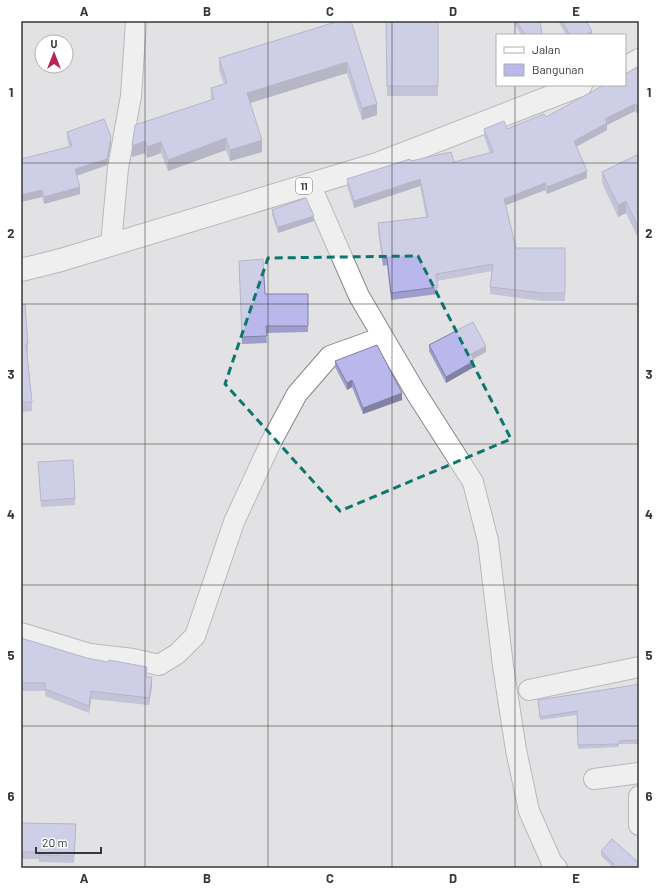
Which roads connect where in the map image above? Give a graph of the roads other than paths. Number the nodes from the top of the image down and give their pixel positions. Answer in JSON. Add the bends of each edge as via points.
{"nodes":[{"id":1,"x":136,"y":21,"type":"edge"},
{"id":2,"x":639,"y":60,"type":"edge"},
{"id":3,"x":626,"y":67,"type":"edge"},
{"id":4,"x":578,"y":86,"type":"edge"},
{"id":5,"x":310,"y":184,"type":"junction"},
{"id":6,"x":111,"y":244,"type":"junction"},
{"id":7,"x":21,"y":270,"type":"edge"},
{"id":8,"x":383,"y":337,"type":"junction"},
{"id":9,"x":21,"y":633,"type":"edge"},
{"id":10,"x":639,"y":667,"type":"edge"},
{"id":11,"x":529,"y":690,"type":"dead end"},
{"id":12,"x":639,"y":773,"type":"edge"},
{"id":13,"x":594,"y":779,"type":"dead end"},
{"id":14,"x":639,"y":796,"type":"edge"},
{"id":15,"x":639,"y":825,"type":"edge"},
{"id":16,"x":557,"y":868,"type":"edge"}],
"edges":[{"from":1,"to":6,"type":"street","via":[[130,96],[118,168]]},
{"from":2,"to":3,"type":"highway"},
{"from":4,"to":5,"type":"highway","number":"11","via":[[377,164]]},
{"from":5,"to":6,"type":"highway","number":"11"},
{"from":5,"to":8,"type":"street","via":[[359,296]]},
{"from":6,"to":7,"type":"highway","number":"11"},
{"from":8,"to":9,"type":"street","via":[[330,356],[297,394],[270,442],[234,522],[195,636],[177,654],[159,665],[90,654]]},
{"from":8,"to":16,"type":"street","via":[[473,482],[488,541],[503,666],[529,811],[552,863]]},
{"from":10,"to":11,"type":"street"},
{"from":12,"to":13,"type":"street"},
{"from":14,"to":15,"type":"street"}]}
